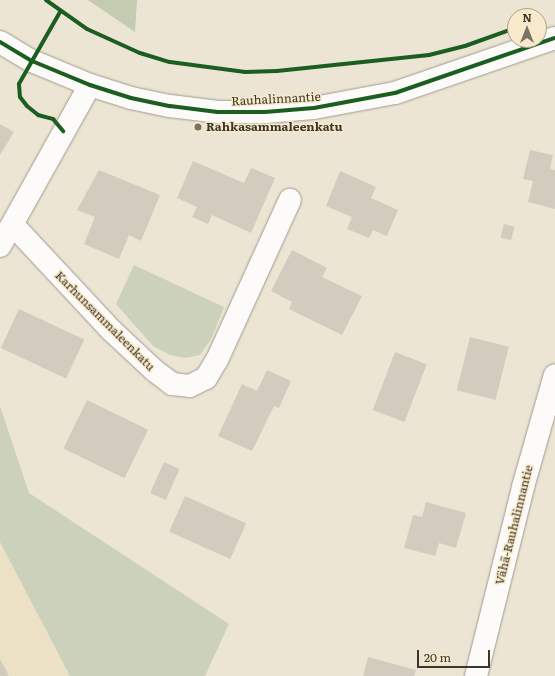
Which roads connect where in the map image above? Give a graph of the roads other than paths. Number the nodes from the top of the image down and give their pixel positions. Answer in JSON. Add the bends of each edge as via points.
{"nodes":[{"id":1,"x":555,"y":38,"type":"edge"},
{"id":2,"x":0,"y":42,"type":"edge"},
{"id":3,"x":90,"y":85,"type":"junction"},
{"id":4,"x":290,"y":200,"type":"dead end"},
{"id":5,"x":13,"y":225,"type":"junction"},
{"id":6,"x":0,"y":246,"type":"edge"},
{"id":7,"x":555,"y":375,"type":"edge"},
{"id":8,"x":476,"y":676,"type":"edge"}],
"edges":[{"from":1,"to":3,"type":"street","name":"Rauhalinnantie","via":[[395,93],[314,108],[218,112],[170,106]]},
{"from":2,"to":3,"type":"street","name":"Rauhalinnantie","via":[[32,61]]},
{"from":3,"to":5,"type":"street"},
{"from":4,"to":5,"type":"street","name":"Karhunsammaleenkatu","via":[[218,360],[206,378],[190,386],[172,384],[154,371],[111,330]]},
{"from":5,"to":6,"type":"street"},
{"from":7,"to":8,"type":"street","name":"Vähä-Rauhalinnantie","via":[[523,487]]}]}
